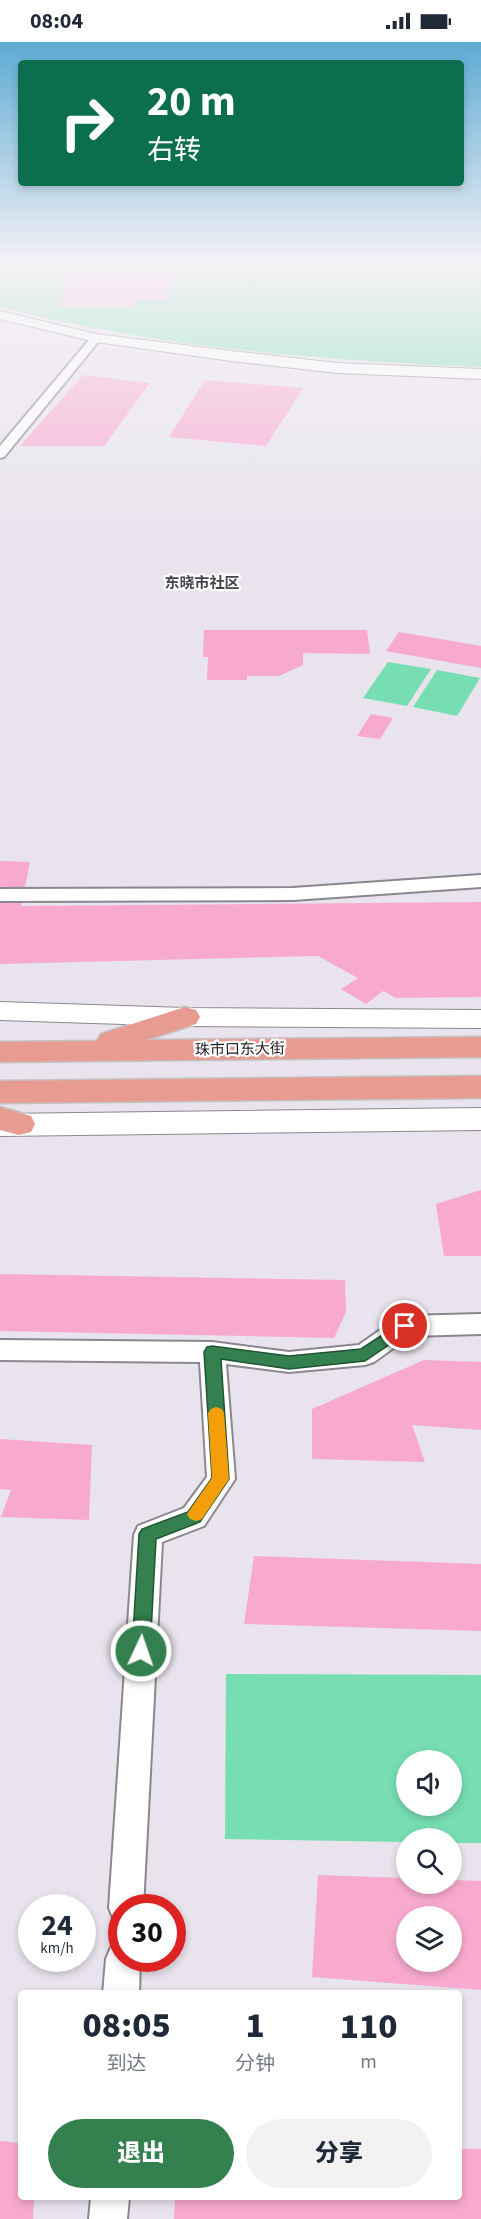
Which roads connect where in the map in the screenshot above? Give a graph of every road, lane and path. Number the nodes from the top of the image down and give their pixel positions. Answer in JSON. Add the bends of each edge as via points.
{"nodes":[{"id":1,"x":73,"y":366,"type":"edge"},
{"id":2,"x":277,"y":366,"type":"edge"},
{"id":3,"x":316,"y":366,"type":"edge"},
{"id":4,"x":481,"y":374,"type":"edge"},
{"id":5,"x":481,"y":379,"type":"edge"},
{"id":6,"x":0,"y":454,"type":"edge"},
{"id":7,"x":481,"y":881,"type":"edge"},
{"id":8,"x":0,"y":895,"type":"edge"},
{"id":9,"x":0,"y":1011,"type":"edge"},
{"id":10,"x":185,"y":1017,"type":"junction"},
{"id":11,"x":481,"y":1019,"type":"edge"},
{"id":12,"x":481,"y":1047,"type":"edge"},
{"id":13,"x":81,"y":1051,"type":"junction"},
{"id":14,"x":0,"y":1052,"type":"edge"},
{"id":15,"x":481,"y":1088,"type":"edge"},
{"id":16,"x":0,"y":1092,"type":"edge"},
{"id":17,"x":481,"y":1119,"type":"edge"},
{"id":18,"x":6,"y":1122,"type":"edge"},
{"id":19,"x":481,"y":1324,"type":"edge"},
{"id":20,"x":0,"y":1350,"type":"edge"},
{"id":21,"x":212,"y":1352,"type":"junction"},
{"id":22,"x":127,"y":1894,"type":"edge"},
{"id":23,"x":122,"y":1972,"type":"edge"},
{"id":24,"x":121,"y":1990,"type":"edge"},
{"id":25,"x":110,"y":2200,"type":"edge"},
{"id":26,"x":108,"y":2219,"type":"edge"}],
"edges":[{"from":1,"to":6,"type":"street"},
{"from":2,"to":5,"type":"street","via":[[335,373]]},
{"from":3,"to":4,"type":"street"},
{"from":7,"to":8,"type":"street","via":[[292,894]]},
{"from":9,"to":10,"type":"street","name":"珠市口东大街"},
{"from":10,"to":11,"type":"street","name":"珠市口东大街"},
{"from":10,"to":13,"type":"main road"},
{"from":12,"to":13,"type":"main road","name":"珠市口东大街"},
{"from":13,"to":14,"type":"main road","name":"珠市口东大街"},
{"from":15,"to":16,"type":"main road"},
{"from":17,"to":18,"type":"street"},
{"from":19,"to":21,"type":"street","via":[[405,1326],[365,1354],[354,1356],[289,1362]]},
{"from":20,"to":21,"type":"street"},
{"from":21,"to":22,"type":"street","via":[[220,1479],[194,1517],[148,1534]]},
{"from":23,"to":24,"type":"street"},
{"from":25,"to":26,"type":"street"}]}
